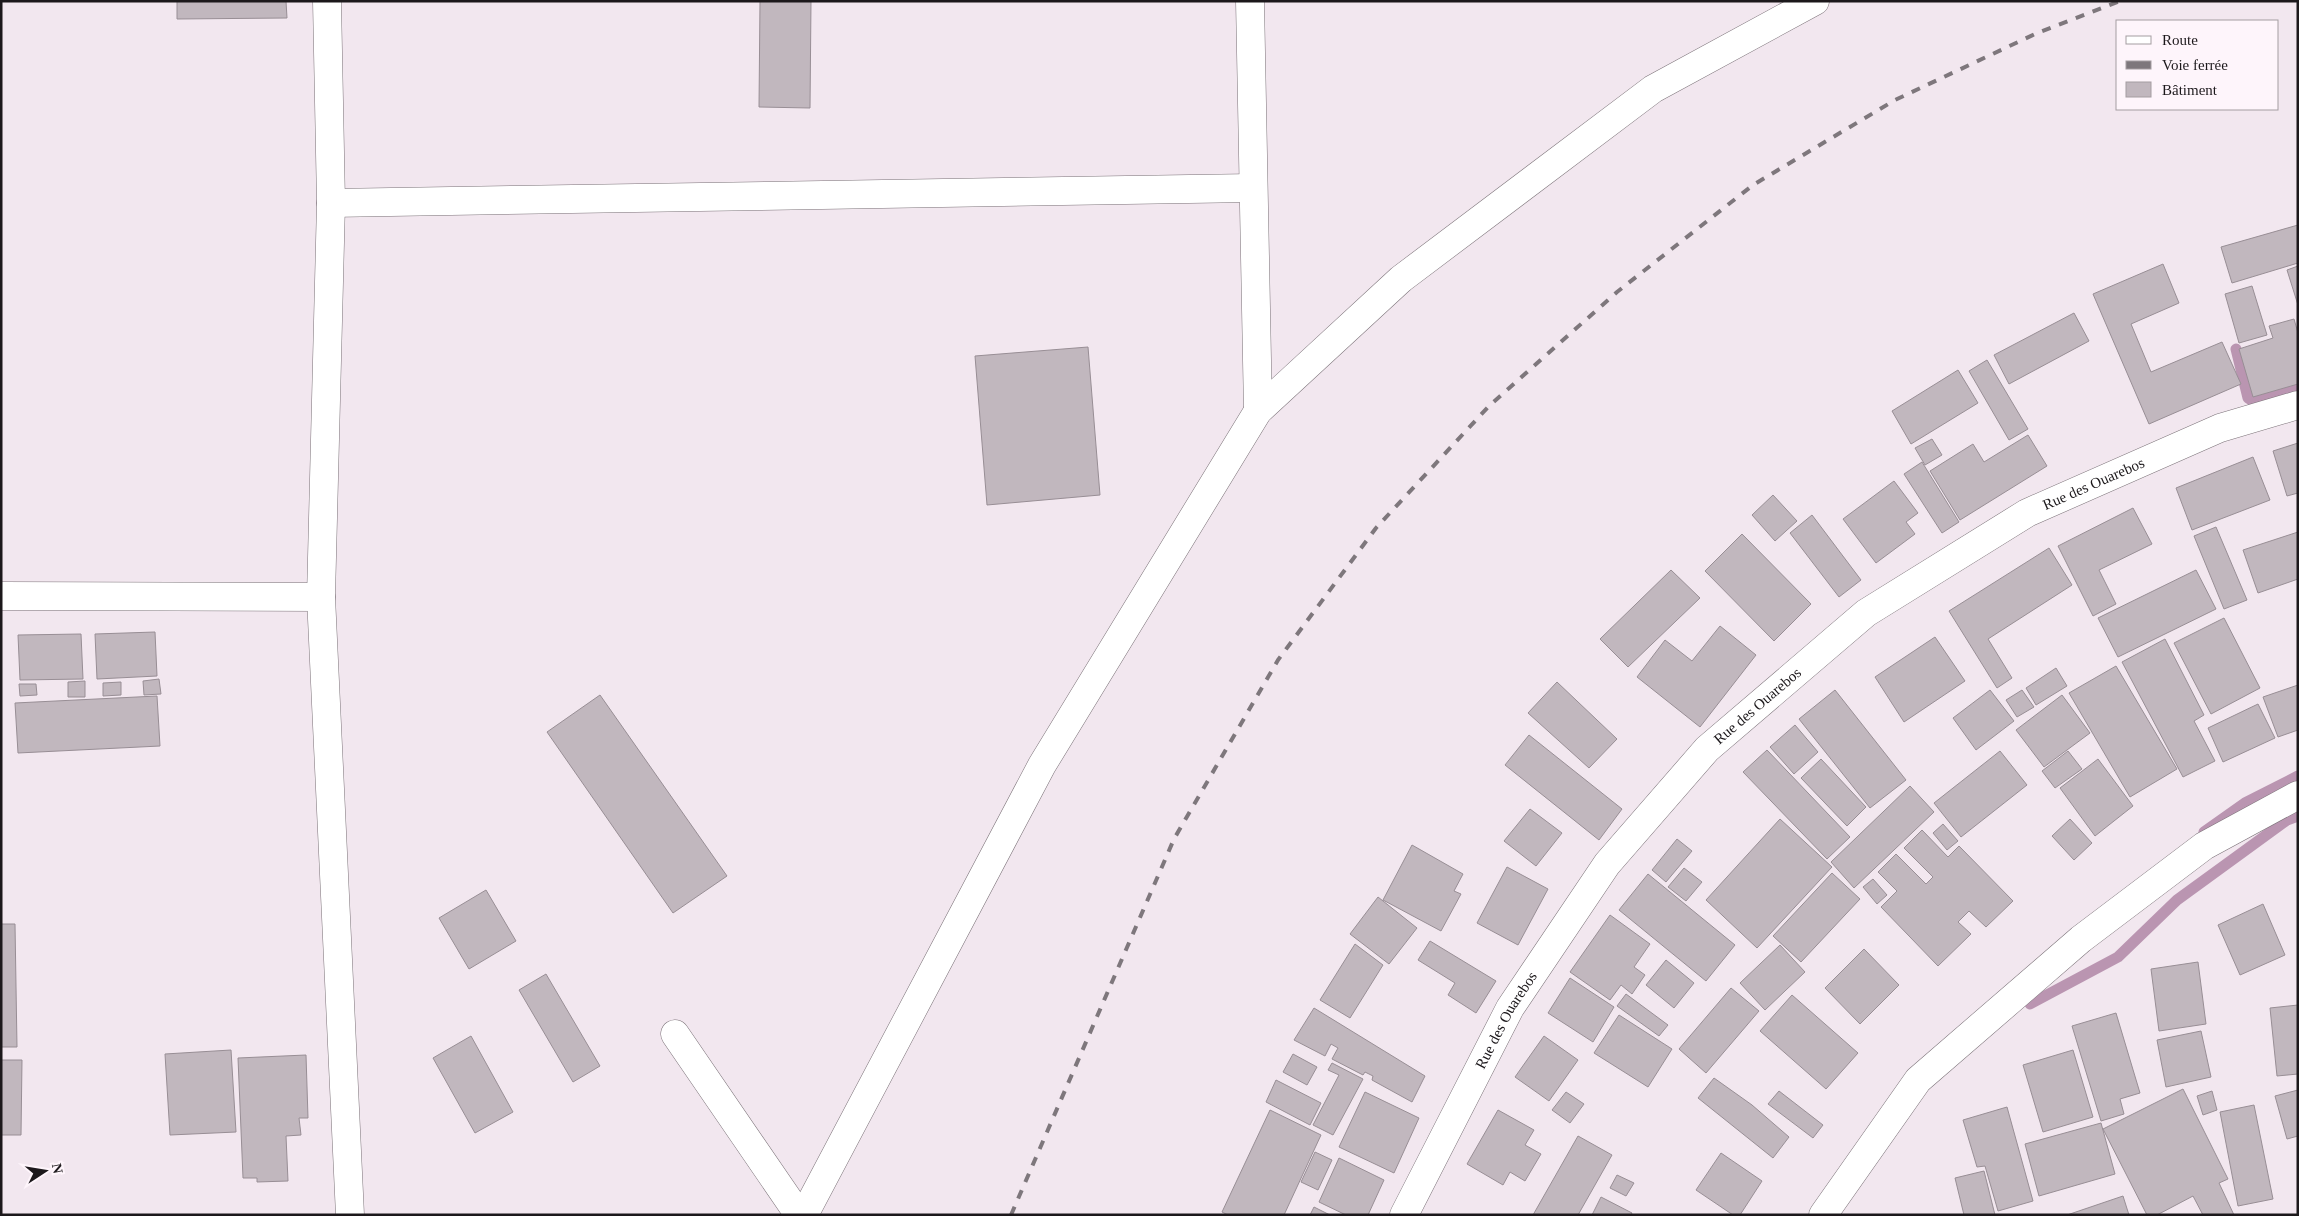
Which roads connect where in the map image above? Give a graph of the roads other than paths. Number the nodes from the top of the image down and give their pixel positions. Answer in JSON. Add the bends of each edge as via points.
{"nodes":[{"id":1,"x":327,"y":1,"type":"edge"},
{"id":2,"x":1250,"y":1,"type":"edge"},
{"id":3,"x":1815,"y":1,"type":"edge"},
{"id":4,"x":1252,"y":188,"type":"junction"},
{"id":5,"x":331,"y":203,"type":"junction"},
{"id":6,"x":2298,"y":405,"type":"edge"},
{"id":7,"x":1258,"y":411,"type":"junction"},
{"id":8,"x":1,"y":596,"type":"edge"},
{"id":9,"x":321,"y":597,"type":"junction"},
{"id":10,"x":2298,"y":795,"type":"edge"},
{"id":11,"x":676,"y":1034,"type":"dead end"},
{"id":12,"x":1409,"y":1213,"type":"edge"},
{"id":13,"x":334,"y":1215,"type":"edge"},
{"id":14,"x":350,"y":1215,"type":"edge"},
{"id":15,"x":799,"y":1215,"type":"edge"},
{"id":16,"x":804,"y":1215,"type":"edge"},
{"id":17,"x":1824,"y":1215,"type":"edge"}],
"edges":[{"from":1,"to":5,"type":"street"},
{"from":2,"to":4,"type":"street"},
{"from":3,"to":7,"type":"street","via":[[1653,89],[1401,279]]},
{"from":4,"to":5,"type":"street"},
{"from":4,"to":7,"type":"street"},
{"from":5,"to":9,"type":"street"},
{"from":6,"to":12,"type":"street","name":"Rue des Ouarebos","via":[[2220,428],[2026,512],[1866,613],[1707,749],[1607,864],[1510,1008]]},
{"from":7,"to":16,"type":"street","via":[[1042,765]]},
{"from":8,"to":9,"type":"street"},
{"from":9,"to":14,"type":"street"},
{"from":10,"to":17,"type":"street","via":[[2188,857],[2080,939],[1918,1080]]},
{"from":11,"to":15,"type":"street"},
{"from":13,"to":14,"type":"street"}]}
